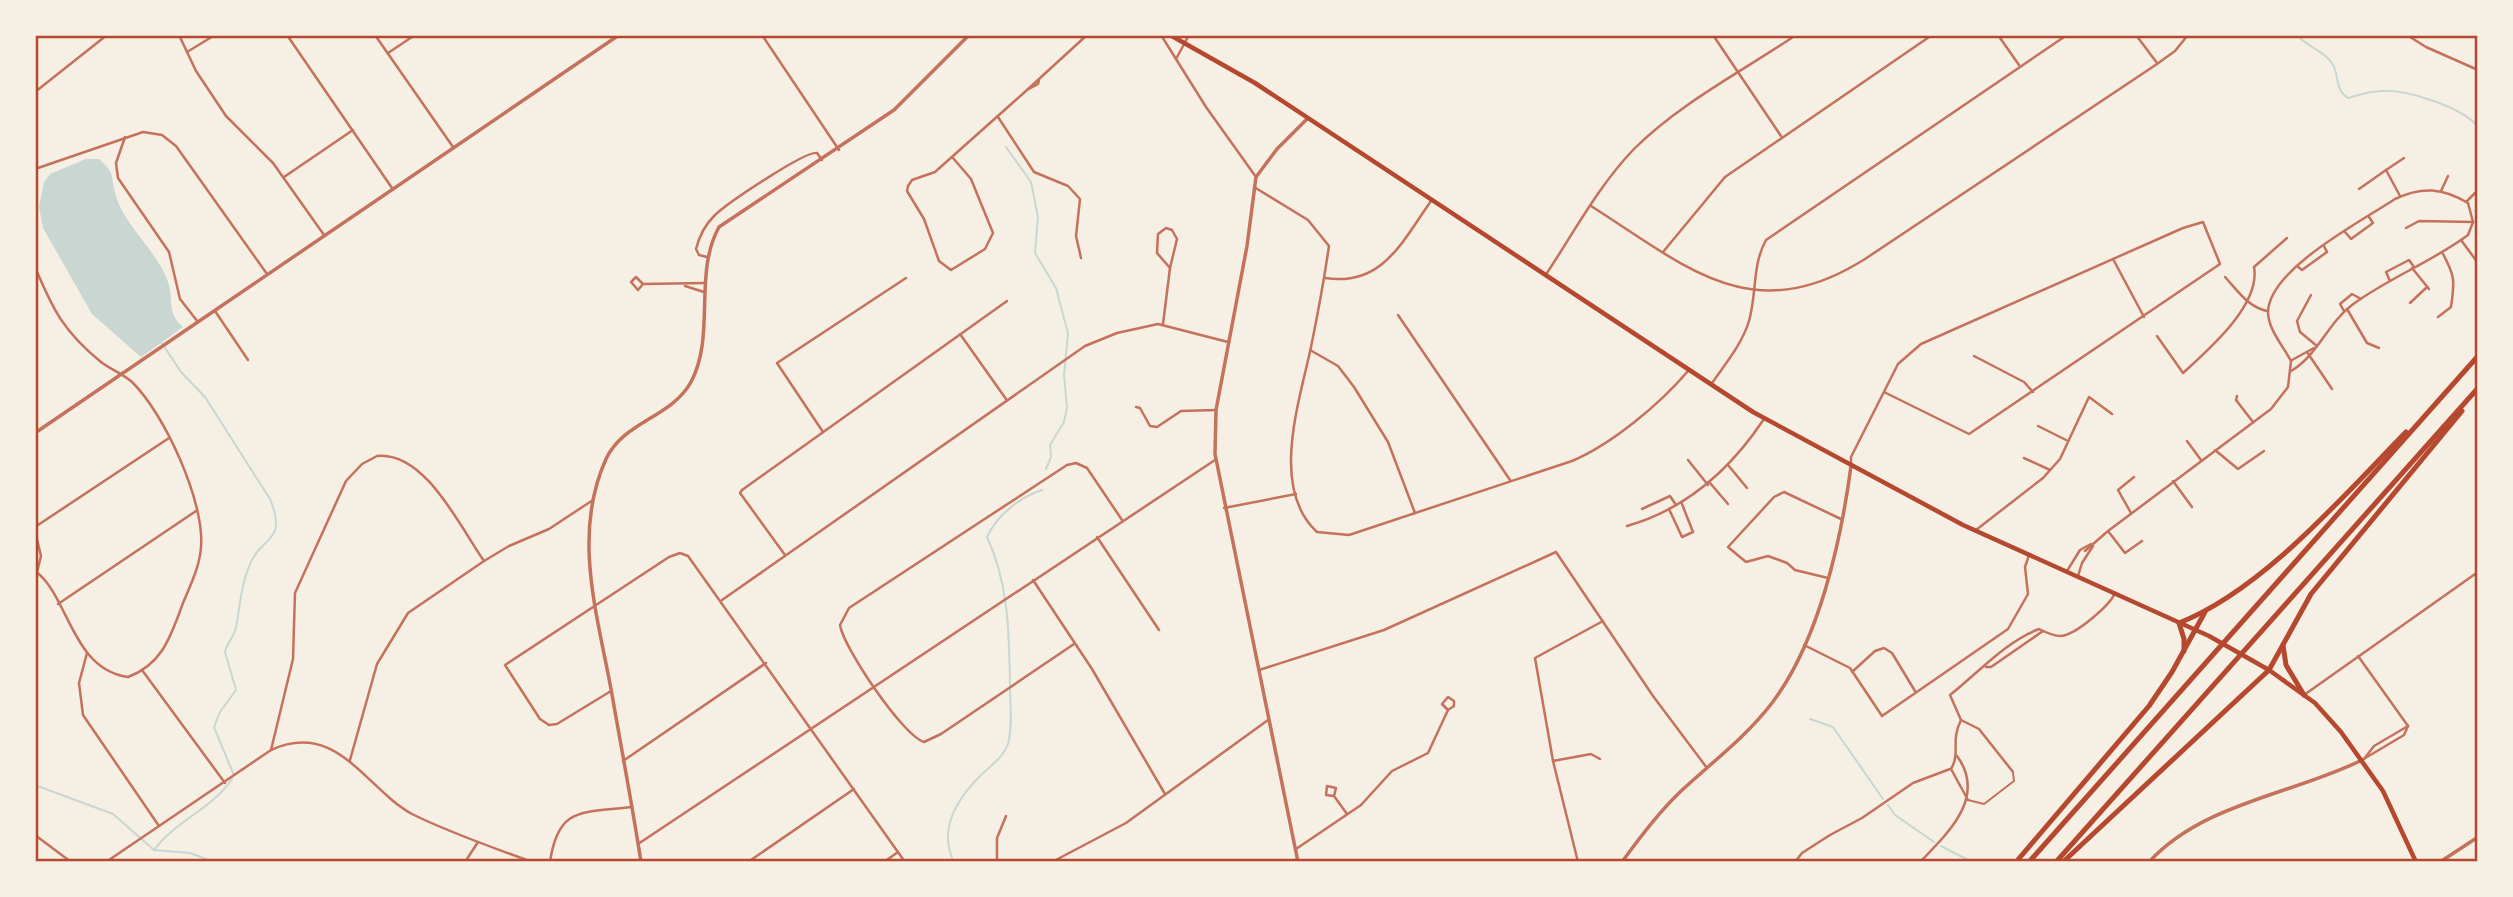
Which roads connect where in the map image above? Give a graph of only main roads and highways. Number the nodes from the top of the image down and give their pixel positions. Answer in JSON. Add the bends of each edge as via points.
{"nodes":[{"id":1,"x":1170,"y":35,"type":"edge"},
{"id":2,"x":2478,"y":356,"type":"edge"},
{"id":3,"x":2478,"y":389,"type":"edge"},
{"id":4,"x":2445,"y":392,"type":"junction"},
{"id":5,"x":2205,"y":612,"type":"junction"},
{"id":6,"x":2179,"y":623,"type":"junction"},
{"id":7,"x":2195,"y":630,"type":"junction"},
{"id":8,"x":2284,"y":639,"type":"junction"},
{"id":9,"x":2184,"y":651,"type":"junction"},
{"id":10,"x":2269,"y":670,"type":"junction"},
{"id":11,"x":2304,"y":695,"type":"junction"},
{"id":12,"x":2016,"y":862,"type":"edge"},
{"id":13,"x":2029,"y":862,"type":"edge"},
{"id":14,"x":2056,"y":862,"type":"edge"},
{"id":15,"x":2063,"y":862,"type":"edge"},
{"id":16,"x":2416,"y":862,"type":"edge"}],
"edges":[{"from":1,"to":6,"type":"main road","via":[[1255,83],[1764,419],[1976,530]]},
{"from":2,"to":4,"type":"highway"},
{"from":3,"to":8,"type":"highway","via":[[2311,594]]},
{"from":3,"to":14,"type":"highway"},
{"from":4,"to":5,"type":"highway","via":[[2258,577]]},
{"from":4,"to":13,"type":"highway"},
{"from":5,"to":6,"type":"highway"},
{"from":5,"to":7,"type":"highway"},
{"from":6,"to":7,"type":"main road"},
{"from":6,"to":9,"type":"highway"},
{"from":7,"to":9,"type":"highway"},
{"from":7,"to":10,"type":"main road"},
{"from":8,"to":10,"type":"highway"},
{"from":8,"to":11,"type":"highway","via":[[2282,657]]},
{"from":9,"to":12,"type":"highway","via":[[2149,706]]},
{"from":10,"to":11,"type":"main road"},
{"from":10,"to":15,"type":"highway"},
{"from":11,"to":16,"type":"main road","via":[[2322,709],[2384,791]]}]}
